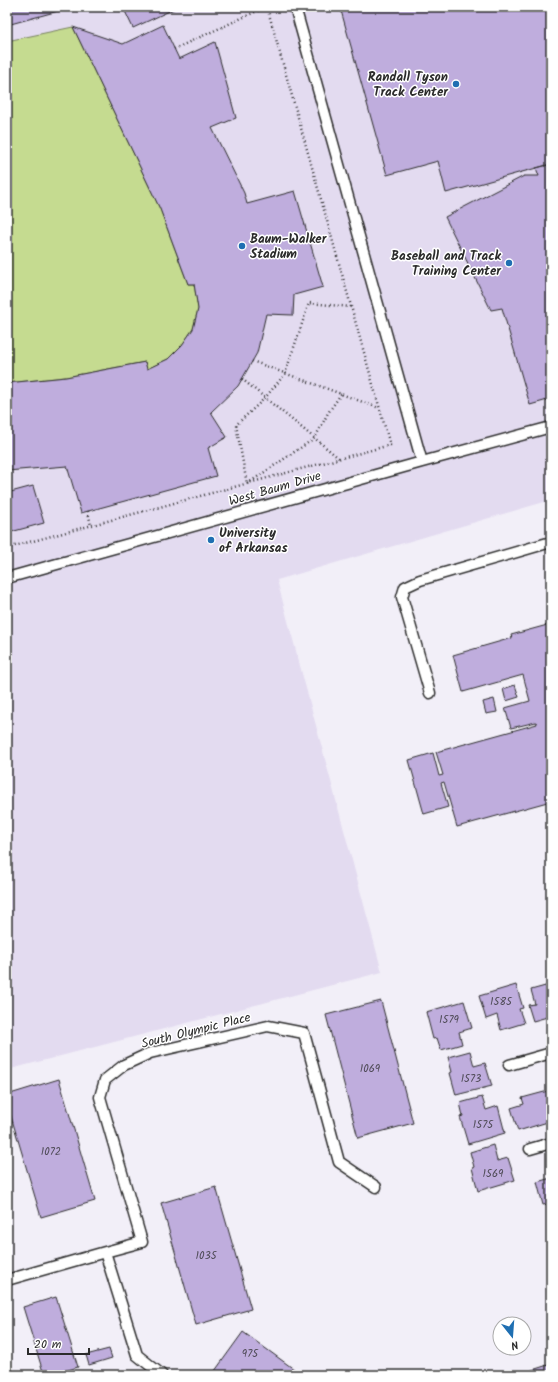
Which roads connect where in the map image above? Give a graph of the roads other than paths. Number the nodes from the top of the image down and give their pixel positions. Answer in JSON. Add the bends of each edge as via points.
{"nodes":[{"id":1,"x":296,"y":7,"type":"edge"},
{"id":2,"x":551,"y":427,"type":"edge"},
{"id":3,"x":422,"y":462,"type":"junction"},
{"id":4,"x":551,"y":542,"type":"edge"},
{"id":5,"x":7,"y":578,"type":"edge"},
{"id":6,"x":430,"y":693,"type":"dead end"},
{"id":7,"x":551,"y":1053,"type":"edge"},
{"id":8,"x":509,"y":1065,"type":"dead end"},
{"id":9,"x":551,"y":1143,"type":"edge"},
{"id":10,"x":530,"y":1149,"type":"dead end"},
{"id":11,"x":376,"y":1187,"type":"dead end"},
{"id":12,"x":105,"y":1252,"type":"junction"},
{"id":13,"x":7,"y":1280,"type":"edge"},
{"id":14,"x":162,"y":1375,"type":"edge"}],
"edges":[{"from":1,"to":3,"type":"lane"},
{"from":2,"to":3,"type":"lane","name":"West Baum Drive"},
{"from":3,"to":5,"type":"lane","name":"West Baum Drive"},
{"from":4,"to":6,"type":"lane","via":[[420,580],[405,587],[402,597]]},
{"from":7,"to":8,"type":"lane"},
{"from":9,"to":10,"type":"lane"},
{"from":11,"to":12,"type":"lane","name":"South Olympic Place","via":[[339,1162],[304,1033],[268,1026],[150,1053],[124,1065],[105,1080],[100,1097],[142,1242]]},
{"from":12,"to":13,"type":"lane"},
{"from":12,"to":14,"type":"lane","via":[[137,1355]]}]}
